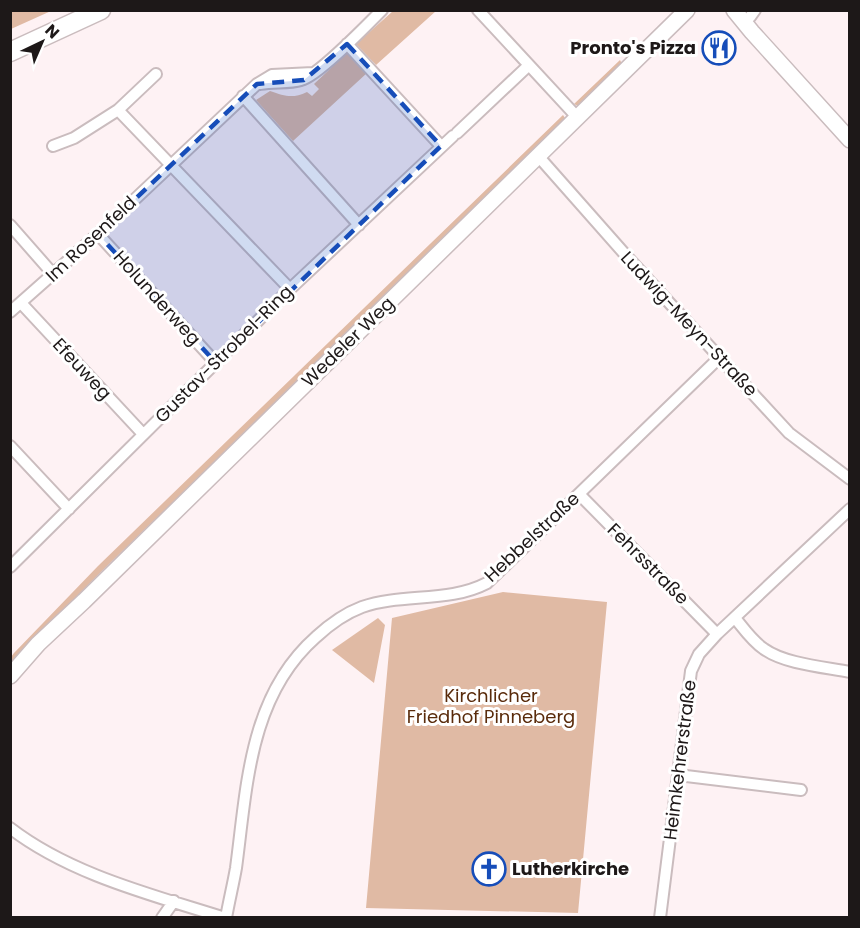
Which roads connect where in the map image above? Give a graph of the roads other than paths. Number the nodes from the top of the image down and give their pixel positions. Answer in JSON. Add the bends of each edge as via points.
{"nodes":[{"id":1,"x":101,"y":10,"type":"edge"},
{"id":2,"x":382,"y":10,"type":"edge"},
{"id":3,"x":477,"y":10,"type":"edge"},
{"id":4,"x":687,"y":10,"type":"edge"},
{"id":5,"x":734,"y":10,"type":"edge"},
{"id":6,"x":347,"y":44,"type":"junction"},
{"id":7,"x":10,"y":52,"type":"edge"},
{"id":8,"x":528,"y":66,"type":"junction"},
{"id":9,"x":156,"y":74,"type":"dead end"},
{"id":10,"x":243,"y":96,"type":"junction"},
{"id":11,"x":118,"y":110,"type":"junction"},
{"id":12,"x":578,"y":118,"type":"junction"},
{"id":13,"x":849,"y":140,"type":"edge"},
{"id":14,"x":53,"y":146,"type":"dead end"},
{"id":15,"x":441,"y":146,"type":"junction"},
{"id":16,"x":538,"y":157,"type":"junction"},
{"id":17,"x":171,"y":164,"type":"junction"},
{"id":18,"x":10,"y":225,"type":"edge"},
{"id":19,"x":359,"y":225,"type":"junction"},
{"id":20,"x":98,"y":234,"type":"junction"},
{"id":21,"x":53,"y":274,"type":"junction"},
{"id":22,"x":290,"y":289,"type":"junction"},
{"id":23,"x":21,"y":303,"type":"junction"},
{"id":24,"x":10,"y":312,"type":"edge"},
{"id":25,"x":720,"y":357,"type":"junction"},
{"id":26,"x":216,"y":363,"type":"junction"},
{"id":27,"x":143,"y":434,"type":"junction"},
{"id":28,"x":10,"y":446,"type":"edge"},
{"id":29,"x":849,"y":479,"type":"edge"},
{"id":30,"x":579,"y":494,"type":"junction"},
{"id":31,"x":69,"y":509,"type":"junction"},
{"id":32,"x":849,"y":509,"type":"edge"},
{"id":33,"x":10,"y":567,"type":"edge"},
{"id":34,"x":735,"y":618,"type":"junction"},
{"id":35,"x":717,"y":634,"type":"junction"},
{"id":36,"x":849,"y":672,"type":"edge"},
{"id":37,"x":10,"y":676,"type":"edge"},
{"id":38,"x":678,"y":775,"type":"junction"},
{"id":39,"x":801,"y":790,"type":"dead end"},
{"id":40,"x":10,"y":828,"type":"edge"},
{"id":41,"x":174,"y":901,"type":"junction"},
{"id":42,"x":162,"y":918,"type":"edge"},
{"id":43,"x":226,"y":918,"type":"edge"},
{"id":44,"x":660,"y":918,"type":"edge"}],
"edges":[{"from":1,"to":7,"type":"main road"},
{"from":2,"to":6,"type":"street","name":"Im Rosenfeld"},
{"from":3,"to":8,"type":"street"},
{"from":4,"to":12,"type":"main road","name":"Wedeler Weg"},
{"from":5,"to":13,"type":"main road"},
{"from":6,"to":10,"type":"street","name":"Im Rosenfeld","via":[[304,80],[257,84]]},
{"from":6,"to":15,"type":"street"},
{"from":8,"to":12,"type":"street"},
{"from":8,"to":15,"type":"street","name":"Gustav-Strobel-Ring"},
{"from":9,"to":11,"type":"street"},
{"from":10,"to":17,"type":"street","name":"Im Rosenfeld"},
{"from":10,"to":19,"type":"street"},
{"from":11,"to":14,"type":"street","via":[[74,138]]},
{"from":11,"to":17,"type":"street"},
{"from":12,"to":16,"type":"main road","name":"Wedeler Weg"},
{"from":15,"to":19,"type":"street","name":"Gustav-Strobel-Ring"},
{"from":16,"to":25,"type":"street","name":"Ludwig-Meyn-Straße"},
{"from":16,"to":37,"type":"main road","name":"Wedeler Weg","via":[[54,628]]},
{"from":17,"to":20,"type":"street","name":"Im Rosenfeld"},
{"from":17,"to":22,"type":"street"},
{"from":18,"to":21,"type":"street"},
{"from":19,"to":22,"type":"street","name":"Gustav-Strobel-Ring"},
{"from":20,"to":21,"type":"street","name":"Im Rosenfeld"},
{"from":20,"to":26,"type":"street","name":"Holunderweg"},
{"from":21,"to":23,"type":"street","name":"Im Rosenfeld"},
{"from":22,"to":26,"type":"street","name":"Gustav-Strobel-Ring"},
{"from":23,"to":24,"type":"street","name":"Im Rosenfeld"},
{"from":23,"to":27,"type":"street","name":"Efeuweg"},
{"from":25,"to":29,"type":"street","name":"Ludwig-Meyn-Straße","via":[[789,433]]},
{"from":25,"to":30,"type":"street","name":"Hebbelstraße"},
{"from":26,"to":27,"type":"street","name":"Gustav-Strobel-Ring"},
{"from":27,"to":31,"type":"street","name":"Gustav-Strobel-Ring"},
{"from":28,"to":31,"type":"street"},
{"from":30,"to":35,"type":"street","name":"Fehrsstraße"},
{"from":30,"to":43,"type":"street","name":"Hebbelstraße","via":[[487,583],[459,592],[361,607],[325,628],[293,660],[273,692],[254,745]]},
{"from":31,"to":33,"type":"street","name":"Gustav-Strobel-Ring"},
{"from":32,"to":34,"type":"street","name":"Heimkehrerstraße"},
{"from":34,"to":35,"type":"street","name":"Heimkehrerstraße"},
{"from":34,"to":36,"type":"street","via":[[764,650],[782,658]]},
{"from":35,"to":38,"type":"street","name":"Heimkehrerstraße","via":[[692,666]]},
{"from":38,"to":39,"type":"street"},
{"from":38,"to":44,"type":"street","name":"Heimkehrerstraße"},
{"from":40,"to":41,"type":"street","via":[[38,848],[83,871]]},
{"from":41,"to":42,"type":"street"},
{"from":41,"to":43,"type":"street"}]}
